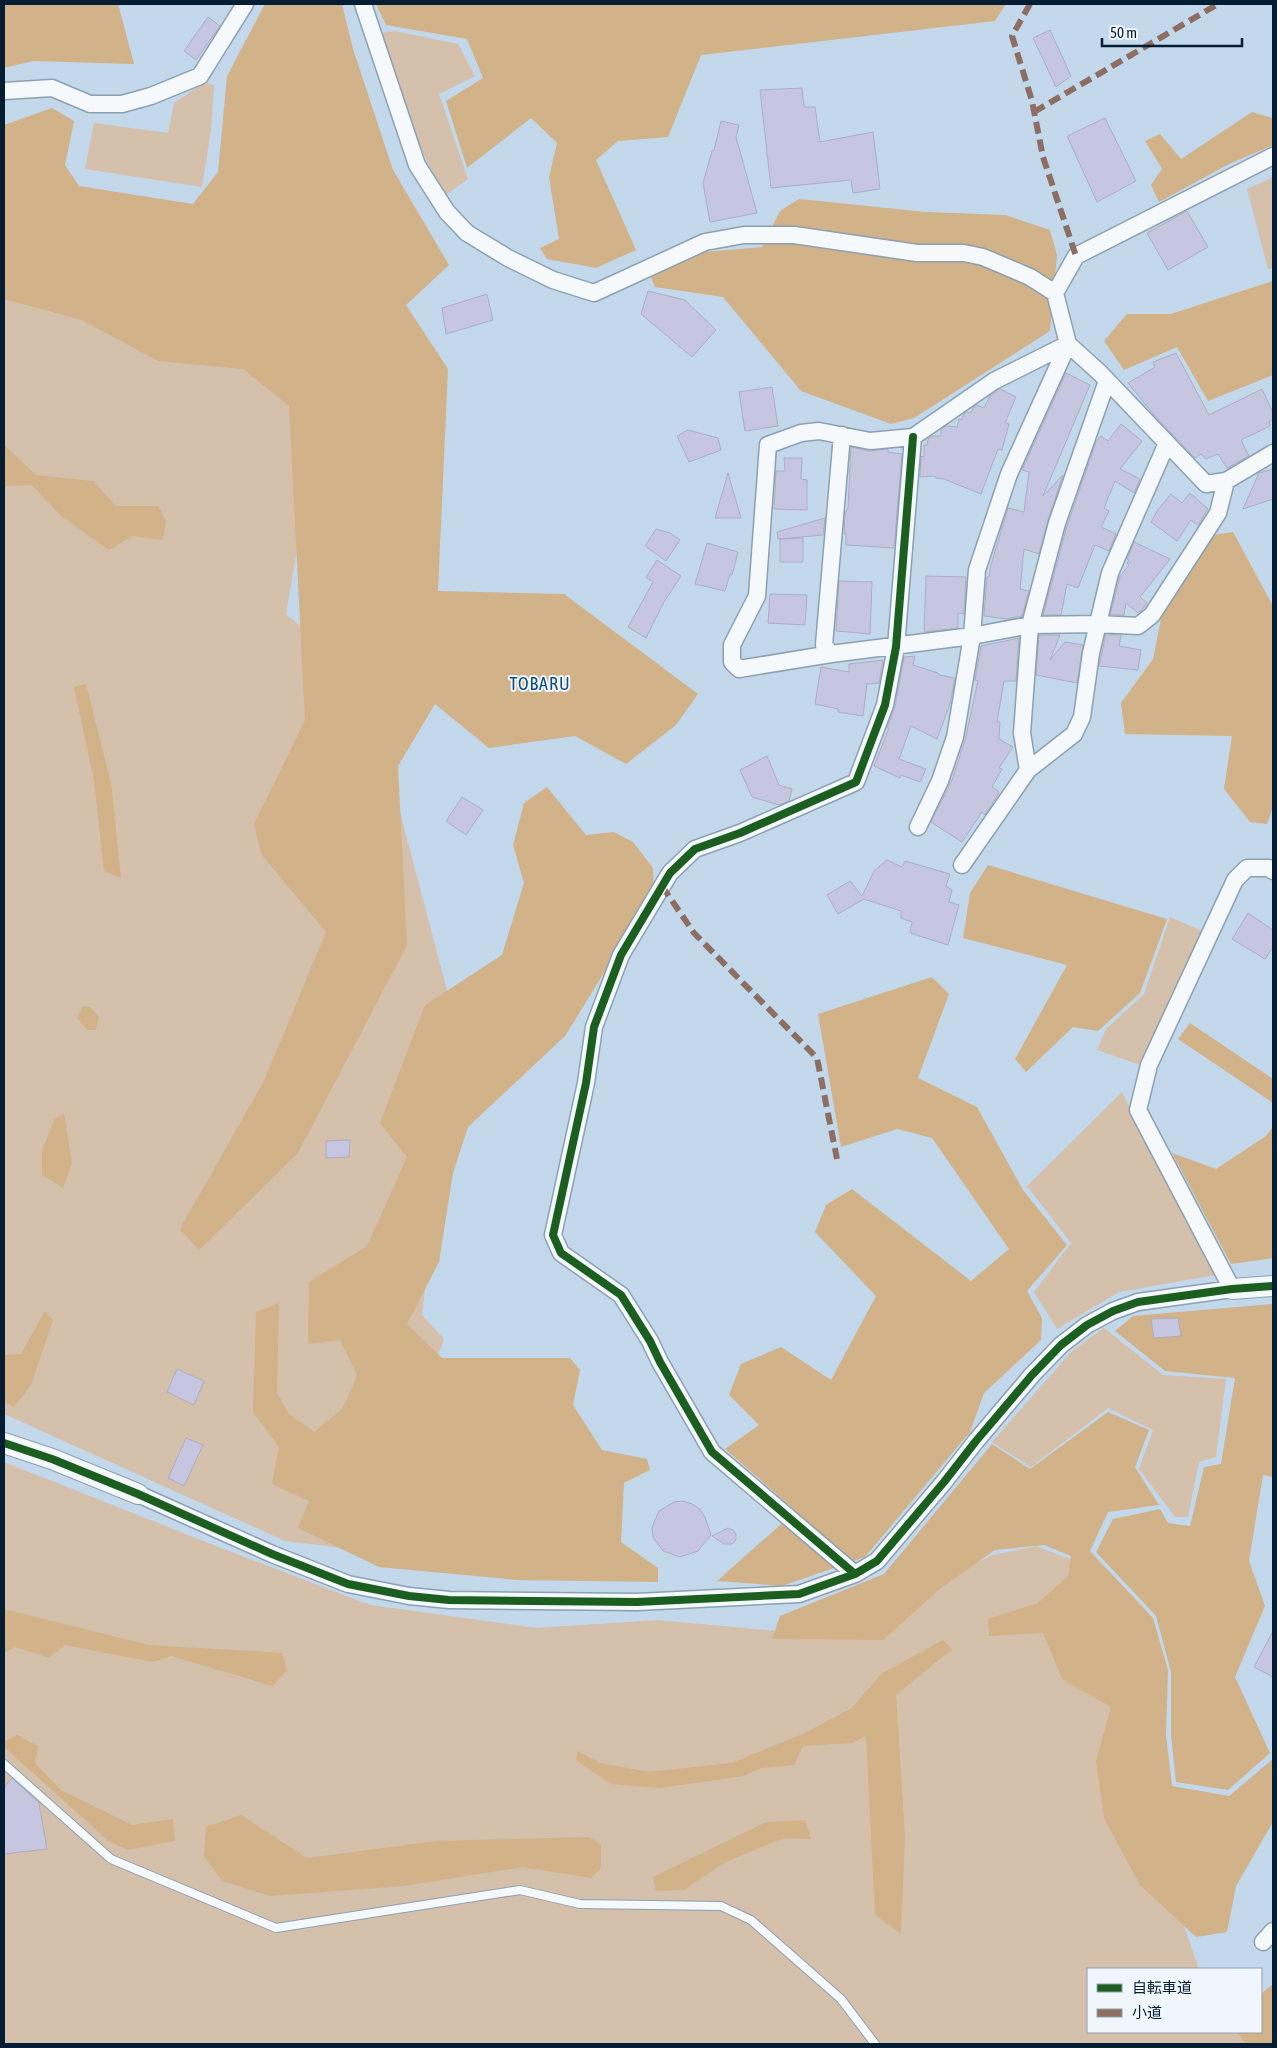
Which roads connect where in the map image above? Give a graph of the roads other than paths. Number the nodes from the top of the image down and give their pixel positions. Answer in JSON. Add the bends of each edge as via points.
{"nodes":[{"id":1,"x":245,"y":4,"type":"edge"},
{"id":2,"x":363,"y":4,"type":"edge"},
{"id":3,"x":4,"y":91,"type":"edge"},
{"id":4,"x":1273,"y":156,"type":"edge"},
{"id":5,"x":1055,"y":293,"type":"junction"},
{"id":6,"x":1068,"y":344,"type":"junction"},
{"id":7,"x":1107,"y":381,"type":"junction"},
{"id":8,"x":842,"y":435,"type":"junction"},
{"id":9,"x":913,"y":437,"type":"junction"},
{"id":10,"x":1168,"y":443,"type":"junction"},
{"id":11,"x":1273,"y":453,"type":"edge"},
{"id":12,"x":1226,"y":482,"type":"junction"},
{"id":13,"x":1098,"y":624,"type":"junction"},
{"id":14,"x":1030,"y":625,"type":"junction"},
{"id":15,"x":972,"y":636,"type":"junction"},
{"id":16,"x":896,"y":647,"type":"junction"},
{"id":17,"x":831,"y":654,"type":"junction"},
{"id":18,"x":1028,"y":770,"type":"junction"},
{"id":19,"x":918,"y":827,"type":"dead end"},
{"id":20,"x":962,"y":865,"type":"dead end"},
{"id":21,"x":1273,"y":871,"type":"edge"},
{"id":22,"x":1273,"y":1286,"type":"edge"},
{"id":23,"x":1232,"y":1289,"type":"junction"},
{"id":24,"x":4,"y":1442,"type":"edge"},
{"id":25,"x":138,"y":1494,"type":"joint"},
{"id":26,"x":855,"y":1574,"type":"junction"},
{"id":27,"x":4,"y":1764,"type":"edge"},
{"id":28,"x":875,"y":2044,"type":"edge"}],
"edges":[{"from":1,"to":3,"type":"street","via":[[200,76],[151,96],[122,104],[90,104],[52,88]]},
{"from":2,"to":5,"type":"street","via":[[417,165],[447,212],[467,233],[553,280],[594,293],[706,242],[744,235],[794,235],[917,253],[974,255],[1030,277]]},
{"from":4,"to":5,"type":"street","via":[[1076,256]]},
{"from":5,"to":6,"type":"street"},
{"from":6,"to":7,"type":"street"},
{"from":6,"to":9,"type":"street","via":[[994,381]]},
{"from":6,"to":15,"type":"street","via":[[1009,474],[977,570]]},
{"from":7,"to":10,"type":"street"},
{"from":7,"to":14,"type":"street","via":[[1057,523]]},
{"from":8,"to":9,"type":"street","via":[[870,441]]},
{"from":8,"to":17,"type":"street","via":[[824,646]]},
{"from":8,"to":17,"type":"street","via":[[820,431],[801,433],[768,445],[758,596],[732,645],[732,662],[739,669]]},
{"from":9,"to":16,"type":"street"},
{"from":10,"to":12,"type":"street","via":[[1206,484]]},
{"from":10,"to":13,"type":"street","via":[[1110,573]]},
{"from":11,"to":12,"type":"street"},
{"from":12,"to":13,"type":"street","via":[[1218,513],[1152,614],[1138,626]]},
{"from":13,"to":14,"type":"street"},
{"from":13,"to":18,"type":"street","via":[[1082,718],[1074,734]]},
{"from":14,"to":15,"type":"street"},
{"from":14,"to":18,"type":"street","via":[[1022,733]]},
{"from":15,"to":16,"type":"street"},
{"from":15,"to":19,"type":"street","via":[[955,737],[940,781]]},
{"from":16,"to":17,"type":"street"},
{"from":16,"to":26,"type":"street","via":[[885,706],[856,782],[740,834],[695,849],[670,873],[621,955],[594,1027],[586,1083],[554,1235],[561,1253],[621,1295],[712,1452]]},
{"from":18,"to":20,"type":"street"},
{"from":21,"to":23,"type":"street","via":[[1269,868],[1247,868],[1235,880],[1149,1065],[1138,1110]]},
{"from":22,"to":23,"type":"street"},
{"from":23,"to":26,"type":"street","via":[[1138,1302],[1087,1325],[1061,1345],[1032,1375],[877,1561]]},
{"from":24,"to":25,"type":"street"},
{"from":25,"to":26,"type":"street","via":[[348,1584],[409,1596],[448,1600],[637,1602],[728,1598],[799,1594]]},
{"from":27,"to":28,"type":"lane","via":[[111,1860],[276,1928],[520,1890],[580,1904],[721,1906],[751,1920],[841,2000]]}]}
